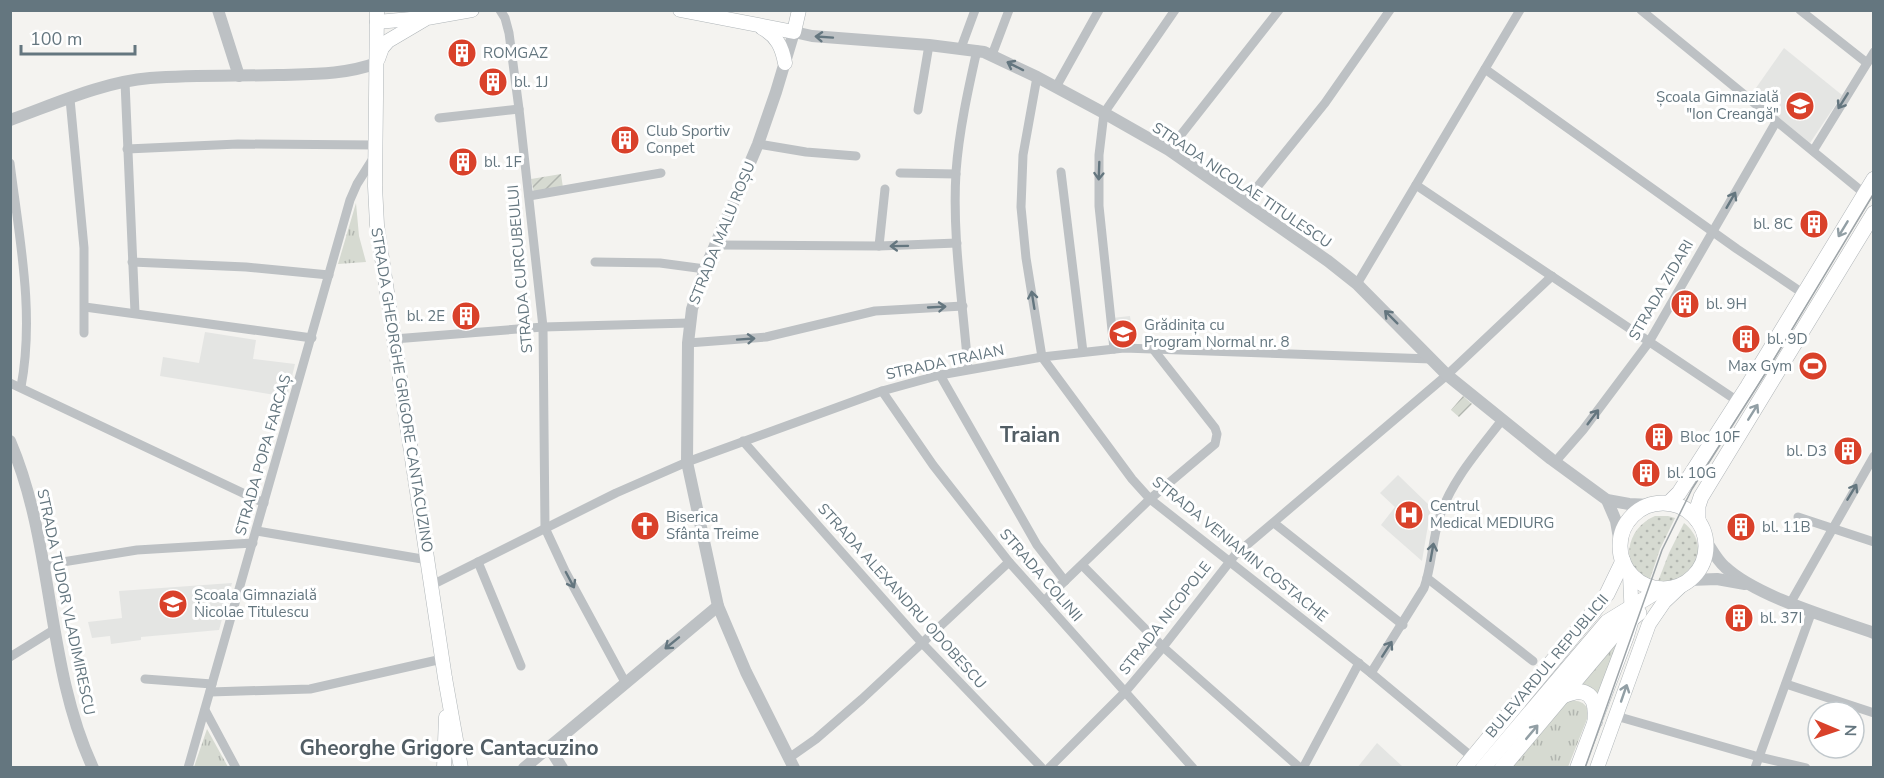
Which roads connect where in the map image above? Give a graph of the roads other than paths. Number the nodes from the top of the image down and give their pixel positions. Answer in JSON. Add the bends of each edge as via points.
{"nodes":[{"id":1,"x":218,"y":10,"type":"edge"},
{"id":2,"x":472,"y":10,"type":"edge"},
{"id":3,"x":500,"y":10,"type":"edge"},
{"id":4,"x":799,"y":10,"type":"edge"},
{"id":5,"x":975,"y":10,"type":"edge"},
{"id":6,"x":1009,"y":10,"type":"edge"},
{"id":7,"x":1099,"y":10,"type":"edge"},
{"id":8,"x":1279,"y":10,"type":"edge"},
{"id":9,"x":1390,"y":10,"type":"edge"},
{"id":10,"x":1520,"y":10,"type":"edge"},
{"id":11,"x":1641,"y":10,"type":"edge"},
{"id":12,"x":1800,"y":10,"type":"edge"},
{"id":13,"x":688,"y":11,"type":"edge"},
{"id":14,"x":1170,"y":12,"type":"edge"},
{"id":15,"x":446,"y":15,"type":"junction"},
{"id":16,"x":377,"y":16,"type":"edge"},
{"id":17,"x":427,"y":18,"type":"junction"},
{"id":18,"x":755,"y":25,"type":"junction"},
{"id":19,"x":794,"y":32,"type":"junction"},
{"id":20,"x":929,"y":45,"type":"junction"},
{"id":21,"x":961,"y":48,"type":"junction"},
{"id":22,"x":977,"y":50,"type":"junction"},
{"id":23,"x":1874,"y":52,"type":"edge"},
{"id":24,"x":992,"y":55,"type":"junction"},
{"id":25,"x":377,"y":63,"type":"junction"},
{"id":26,"x":785,"y":63,"type":"junction"},
{"id":27,"x":1867,"y":63,"type":"junction"},
{"id":28,"x":1485,"y":69,"type":"junction"},
{"id":29,"x":239,"y":76,"type":"junction"},
{"id":30,"x":1037,"y":77,"type":"junction"},
{"id":31,"x":125,"y":82,"type":"junction"},
{"id":32,"x":1056,"y":87,"type":"junction"},
{"id":33,"x":70,"y":99,"type":"junction"},
{"id":34,"x":519,"y":110,"type":"junction"},
{"id":35,"x":918,"y":110,"type":"dead end"},
{"id":36,"x":1104,"y":113,"type":"junction"},
{"id":37,"x":440,"y":118,"type":"dead end"},
{"id":38,"x":10,"y":120,"type":"edge"},
{"id":39,"x":1776,"y":122,"type":"junction"},
{"id":40,"x":758,"y":144,"type":"junction"},
{"id":41,"x":127,"y":149,"type":"junction"},
{"id":42,"x":375,"y":150,"type":"junction"},
{"id":43,"x":1169,"y":150,"type":"junction"},
{"id":44,"x":1814,"y":151,"type":"junction"},
{"id":45,"x":856,"y":156,"type":"dead end"},
{"id":46,"x":10,"y":163,"type":"edge"},
{"id":47,"x":1061,"y":172,"type":"dead end"},
{"id":48,"x":661,"y":173,"type":"dead end"},
{"id":49,"x":900,"y":173,"type":"dead end"},
{"id":50,"x":956,"y":174,"type":"junction"},
{"id":51,"x":1874,"y":179,"type":"edge"},
{"id":52,"x":1416,"y":185,"type":"junction"},
{"id":53,"x":885,"y":189,"type":"dead end"},
{"id":54,"x":1865,"y":194,"type":"junction"},
{"id":55,"x":529,"y":196,"type":"junction"},
{"id":56,"x":1245,"y":202,"type":"junction"},
{"id":57,"x":1874,"y":213,"type":"edge"},
{"id":58,"x":1712,"y":232,"type":"junction"},
{"id":59,"x":957,"y":243,"type":"junction"},
{"id":60,"x":716,"y":245,"type":"junction"},
{"id":61,"x":879,"y":246,"type":"junction"},
{"id":62,"x":132,"y":262,"type":"junction"},
{"id":63,"x":595,"y":262,"type":"dead end"},
{"id":64,"x":705,"y":269,"type":"junction"},
{"id":65,"x":329,"y":275,"type":"junction"},
{"id":66,"x":1552,"y":276,"type":"junction"},
{"id":67,"x":1357,"y":284,"type":"junction"},
{"id":68,"x":1804,"y":294,"type":"junction"},
{"id":69,"x":963,"y":306,"type":"junction"},
{"id":70,"x":85,"y":307,"type":"junction"},
{"id":71,"x":135,"y":313,"type":"junction"},
{"id":72,"x":689,"y":323,"type":"junction"},
{"id":73,"x":543,"y":327,"type":"junction"},
{"id":74,"x":84,"y":333,"type":"dead end"},
{"id":75,"x":312,"y":338,"type":"junction"},
{"id":76,"x":394,"y":339,"type":"junction"},
{"id":77,"x":1649,"y":342,"type":"junction"},
{"id":78,"x":688,"y":343,"type":"junction"},
{"id":79,"x":1114,"y":349,"type":"junction"},
{"id":80,"x":1153,"y":349,"type":"junction"},
{"id":81,"x":1083,"y":352,"type":"junction"},
{"id":82,"x":1042,"y":357,"type":"junction"},
{"id":83,"x":1431,"y":359,"type":"junction"},
{"id":84,"x":968,"y":369,"type":"junction"},
{"id":85,"x":940,"y":375,"type":"junction"},
{"id":86,"x":1447,"y":375,"type":"junction"},
{"id":87,"x":10,"y":383,"type":"edge"},
{"id":88,"x":21,"y":387,"type":"junction"},
{"id":89,"x":882,"y":391,"type":"junction"},
{"id":90,"x":1739,"y":402,"type":"junction"},
{"id":91,"x":1502,"y":420,"type":"junction"},
{"id":92,"x":743,"y":441,"type":"junction"},
{"id":93,"x":11,"y":446,"type":"edge"},
{"id":94,"x":1874,"y":456,"type":"edge"},
{"id":95,"x":687,"y":462,"type":"junction"},
{"id":96,"x":1556,"y":462,"type":"junction"},
{"id":97,"x":1150,"y":500,"type":"junction"},
{"id":98,"x":1607,"y":500,"type":"junction"},
{"id":99,"x":264,"y":503,"type":"junction"},
{"id":100,"x":1669,"y":503,"type":"junction"},
{"id":101,"x":1651,"y":505,"type":"junction"},
{"id":102,"x":1798,"y":517,"type":"dead end"},
{"id":103,"x":1698,"y":521,"type":"junction"},
{"id":104,"x":1274,"y":523,"type":"junction"},
{"id":105,"x":545,"y":528,"type":"junction"},
{"id":106,"x":1832,"y":528,"type":"junction"},
{"id":107,"x":256,"y":531,"type":"junction"},
{"id":108,"x":1706,"y":541,"type":"junction"},
{"id":109,"x":1874,"y":542,"type":"edge"},
{"id":110,"x":253,"y":543,"type":"junction"},
{"id":111,"x":1620,"y":544,"type":"junction"},
{"id":112,"x":429,"y":560,"type":"junction"},
{"id":113,"x":478,"y":562,"type":"junction"},
{"id":114,"x":1009,"y":562,"type":"junction"},
{"id":115,"x":1229,"y":562,"type":"junction"},
{"id":116,"x":45,"y":565,"type":"junction"},
{"id":117,"x":1082,"y":565,"type":"junction"},
{"id":118,"x":1627,"y":568,"type":"junction"},
{"id":119,"x":1427,"y":578,"type":"junction"},
{"id":120,"x":1065,"y":581,"type":"junction"},
{"id":121,"x":432,"y":585,"type":"junction"},
{"id":122,"x":1676,"y":586,"type":"junction"},
{"id":123,"x":1755,"y":587,"type":"junction"},
{"id":124,"x":1044,"y":601,"type":"junction"},
{"id":125,"x":1791,"y":602,"type":"junction"},
{"id":126,"x":718,"y":606,"type":"junction"},
{"id":127,"x":1812,"y":611,"type":"junction"},
{"id":128,"x":1632,"y":614,"type":"junction"},
{"id":129,"x":1607,"y":622,"type":"junction"},
{"id":130,"x":1403,"y":625,"type":"junction"},
{"id":131,"x":55,"y":628,"type":"junction"},
{"id":132,"x":1874,"y":633,"type":"edge"},
{"id":133,"x":922,"y":642,"type":"junction"},
{"id":134,"x":1163,"y":647,"type":"junction"},
{"id":135,"x":10,"y":657,"type":"edge"},
{"id":136,"x":442,"y":659,"type":"junction"},
{"id":137,"x":1533,"y":661,"type":"dead end"},
{"id":138,"x":1359,"y":663,"type":"junction"},
{"id":139,"x":521,"y":666,"type":"dead end"},
{"id":140,"x":1371,"y":673,"type":"junction"},
{"id":141,"x":145,"y":679,"type":"dead end"},
{"id":142,"x":625,"y":682,"type":"junction"},
{"id":143,"x":1786,"y":684,"type":"junction"},
{"id":144,"x":211,"y":688,"type":"junction"},
{"id":145,"x":447,"y":691,"type":"junction"},
{"id":146,"x":1125,"y":692,"type":"junction"},
{"id":147,"x":1563,"y":696,"type":"junction"},
{"id":148,"x":205,"y":710,"type":"junction"},
{"id":149,"x":1874,"y":713,"type":"edge"},
{"id":150,"x":1616,"y":716,"type":"junction"},
{"id":151,"x":1595,"y":721,"type":"junction"},
{"id":152,"x":549,"y":747,"type":"junction"},
{"id":153,"x":1759,"y":757,"type":"junction"},
{"id":154,"x":1468,"y":762,"type":"edge"},
{"id":155,"x":791,"y":763,"type":"edge"},
{"id":156,"x":93,"y":768,"type":"edge"},
{"id":157,"x":188,"y":768,"type":"edge"},
{"id":158,"x":236,"y":768,"type":"edge"},
{"id":159,"x":444,"y":768,"type":"edge"},
{"id":160,"x":460,"y":768,"type":"edge"},
{"id":161,"x":524,"y":768,"type":"edge"},
{"id":162,"x":561,"y":768,"type":"edge"},
{"id":163,"x":1042,"y":768,"type":"edge"},
{"id":164,"x":1049,"y":768,"type":"edge"},
{"id":165,"x":1193,"y":768,"type":"edge"},
{"id":166,"x":1301,"y":768,"type":"edge"},
{"id":167,"x":1484,"y":768,"type":"edge"},
{"id":168,"x":1502,"y":768,"type":"edge"},
{"id":169,"x":1577,"y":768,"type":"edge"},
{"id":170,"x":1597,"y":768,"type":"edge"},
{"id":171,"x":1755,"y":768,"type":"edge"},
{"id":172,"x":1806,"y":768,"type":"edge"}],
"edges":[{"from":1,"to":29,"type":"street"},
{"from":2,"to":15,"type":"main road"},
{"from":3,"to":34,"type":"street","name":"STRADA CURCUBEULUI","via":[[507,24]]},
{"from":4,"to":19,"type":"main road","name":"STRADA MALU ROȘU"},
{"from":5,"to":21,"type":"street"},
{"from":6,"to":24,"type":"street"},
{"from":7,"to":32,"type":"street"},
{"from":8,"to":43,"type":"street"},
{"from":9,"to":56,"type":"street","via":[[1324,103]]},
{"from":10,"to":28,"type":"street"},
{"from":11,"to":39,"type":"street"},
{"from":12,"to":27,"type":"street"},
{"from":13,"to":18,"type":"main road"},
{"from":14,"to":36,"type":"street"},
{"from":15,"to":17,"type":"main road"},
{"from":15,"to":25,"type":"main road","via":[[387,52]]},
{"from":16,"to":17,"type":"main road"},
{"from":16,"to":25,"type":"main road","name":"STRADA GHEORGHE GRIGORE CANTACUZINO"},
{"from":17,"to":25,"type":"main road","via":[[387,41]]},
{"from":18,"to":19,"type":"main road"},
{"from":18,"to":26,"type":"main road","via":[[779,43]]},
{"from":20,"to":19,"type":"street","name":"STRADA NICOLAE TITULESCU","one_way":true},
{"from":19,"to":26,"type":"street","name":"STRADA MALU ROȘU"},
{"from":20,"to":21,"type":"street","name":"STRADA NICOLAE TITULESCU"},
{"from":20,"to":35,"type":"street"},
{"from":21,"to":22,"type":"street","name":"STRADA NICOLAE TITULESCU"},
{"from":22,"to":24,"type":"street","name":"STRADA NICOLAE TITULESCU"},
{"from":22,"to":50,"type":"street"},
{"from":23,"to":27,"type":"street"},
{"from":30,"to":24,"type":"street","name":"STRADA NICOLAE TITULESCU","one_way":true},
{"from":25,"to":29,"type":"street","via":[[344,72]]},
{"from":25,"to":42,"type":"main road","name":"STRADA GHEORGHE GRIGORE CANTACUZINO"},
{"from":26,"to":40,"type":"street","name":"STRADA MALU ROȘU"},
{"from":27,"to":44,"type":"street","one_way":true},
{"from":28,"to":52,"type":"street"},
{"from":28,"to":58,"type":"street"},
{"from":29,"to":31,"type":"street"},
{"from":30,"to":32,"type":"street","name":"STRADA NICOLAE TITULESCU"},
{"from":82,"to":30,"type":"street","name":"STRADA VENIAMIN COSTACHE","one_way":true,"via":[[1021,207],[1023,155]]},
{"from":31,"to":33,"type":"street"},
{"from":31,"to":41,"type":"street"},
{"from":32,"to":36,"type":"street","name":"STRADA NICOLAE TITULESCU"},
{"from":33,"to":38,"type":"street"},
{"from":33,"to":70,"type":"street","via":[[84,248]]},
{"from":34,"to":37,"type":"street"},
{"from":34,"to":55,"type":"street","name":"STRADA CURCUBEULUI"},
{"from":36,"to":43,"type":"street","name":"STRADA NICOLAE TITULESCU"},
{"from":36,"to":79,"type":"street","one_way":true,"via":[[1099,206]]},
{"from":39,"to":44,"type":"street"},
{"from":58,"to":39,"type":"street","name":"STRADA ZIDARI","one_way":true},
{"from":40,"to":45,"type":"street"},
{"from":40,"to":60,"type":"street","name":"STRADA MALU ROȘU"},
{"from":41,"to":42,"type":"street","via":[[238,144]]},
{"from":41,"to":62,"type":"street"},
{"from":42,"to":65,"type":"street","name":"STRADA POPA FARCAȘ","via":[[350,201]]},
{"from":42,"to":76,"type":"main road","name":"STRADA GHEORGHE GRIGORE CANTACUZINO","via":[[377,225]]},
{"from":43,"to":56,"type":"street","name":"STRADA NICOLAE TITULESCU"},
{"from":44,"to":54,"type":"street"},
{"from":46,"to":88,"type":"street","via":[[26,313]]},
{"from":47,"to":81,"type":"street"},
{"from":48,"to":55,"type":"street"},
{"from":49,"to":50,"type":"street"},
{"from":50,"to":59,"type":"street"},
{"from":51,"to":54,"type":"main road"},
{"from":52,"to":66,"type":"street"},
{"from":52,"to":67,"type":"street"},
{"from":53,"to":61,"type":"street"},
{"from":54,"to":68,"type":"main road","one_way":true},
{"from":55,"to":73,"type":"street","name":"STRADA CURCUBEULUI"},
{"from":56,"to":67,"type":"street","name":"STRADA NICOLAE TITULESCU"},
{"from":103,"to":57,"type":"main road","one_way":true,"via":[[1701,497]]},
{"from":58,"to":68,"type":"street"},
{"from":58,"to":77,"type":"street","name":"STRADA ZIDARI"},
{"from":59,"to":61,"type":"street","one_way":true},
{"from":59,"to":69,"type":"street"},
{"from":60,"to":61,"type":"street"},
{"from":60,"to":64,"type":"street","name":"STRADA MALU ROȘU"},
{"from":62,"to":65,"type":"street"},
{"from":62,"to":71,"type":"street"},
{"from":63,"to":64,"type":"street","via":[[660,263]]},
{"from":64,"to":72,"type":"street","name":"STRADA MALU ROȘU"},
{"from":65,"to":75,"type":"street","name":"STRADA POPA FARCAȘ"},
{"from":66,"to":77,"type":"street"},
{"from":66,"to":86,"type":"street","name":"STRADA NICOPOLE"},
{"from":83,"to":67,"type":"street","name":"STRADA NICOLAE TITULESCU","one_way":true},
{"from":68,"to":90,"type":"main road"},
{"from":78,"to":69,"type":"street","one_way":true,"via":[[766,337],[867,312]]},
{"from":69,"to":84,"type":"street"},
{"from":70,"to":71,"type":"street"},
{"from":70,"to":74,"type":"street"},
{"from":71,"to":75,"type":"street"},
{"from":72,"to":73,"type":"street"},
{"from":72,"to":78,"type":"street","name":"STRADA MALU ROȘU"},
{"from":73,"to":76,"type":"street"},
{"from":73,"to":105,"type":"street","name":"STRADA CURCUBEULUI"},
{"from":75,"to":99,"type":"street","name":"STRADA POPA FARCAȘ"},
{"from":76,"to":112,"type":"main road","name":"STRADA GHEORGHE GRIGORE CANTACUZINO"},
{"from":77,"to":90,"type":"street"},
{"from":96,"to":77,"type":"street","name":"STRADA ZIDARI","one_way":true},
{"from":78,"to":95,"type":"street","name":"STRADA MALU ROȘU"},
{"from":79,"to":80,"type":"street","name":"STRADA TRAIAN"},
{"from":79,"to":81,"type":"street","name":"STRADA TRAIAN"},
{"from":80,"to":83,"type":"street","name":"STRADA TRAIAN"},
{"from":80,"to":97,"type":"street","via":[[1217,434],[1210,449]]},
{"from":81,"to":82,"type":"street","name":"STRADA TRAIAN"},
{"from":82,"to":84,"type":"street","name":"STRADA TRAIAN"},
{"from":82,"to":97,"type":"street","name":"STRADA VENIAMIN COSTACHE"},
{"from":83,"to":86,"type":"street","name":"STRADA NICOLAE TITULESCU"},
{"from":84,"to":85,"type":"street","name":"STRADA TRAIAN"},
{"from":85,"to":89,"type":"street","name":"STRADA TRAIAN"},
{"from":85,"to":120,"type":"street","via":[[1037,545]]},
{"from":86,"to":91,"type":"street","name":"STRADA NICOLAE TITULESCU"},
{"from":86,"to":104,"type":"street","name":"STRADA NICOPOLE"},
{"from":87,"to":88,"type":"street"},
{"from":88,"to":99,"type":"street"},
{"from":89,"to":92,"type":"street","name":"STRADA TRAIAN"},
{"from":89,"to":114,"type":"street","name":"STRADA COLINII","via":[[933,465]]},
{"from":90,"to":100,"type":"main road","via":[[1680,494]]},
{"from":91,"to":96,"type":"street","name":"STRADA NICOLAE TITULESCU"},
{"from":119,"to":91,"type":"street","one_way":true,"via":[[1439,518],[1447,499]]},
{"from":92,"to":95,"type":"street","name":"STRADA TRAIAN"},
{"from":92,"to":133,"type":"street","name":"STRADA ALEXANDRU ODOBESCU"},
{"from":93,"to":116,"type":"street","name":"STRADA TUDOR VLADIMIRESCU","via":[[31,501]]},
{"from":106,"to":94,"type":"street","one_way":true},
{"from":95,"to":105,"type":"street","name":"STRADA TRAIAN"},
{"from":95,"to":126,"type":"street","name":"STRADA MALU ROȘU"},
{"from":96,"to":98,"type":"street","name":"STRADA NICOLAE TITULESCU"},
{"from":97,"to":115,"type":"street","name":"STRADA VENIAMIN COSTACHE"},
{"from":97,"to":117,"type":"street"},
{"from":98,"to":101,"type":"street","name":"STRADA NICOLAE TITULESCU"},
{"from":98,"to":111,"type":"street"},
{"from":99,"to":107,"type":"street","name":"STRADA POPA FARCAȘ"},
{"from":100,"to":101,"type":"main road"},
{"from":100,"to":103,"type":"main road","via":[[1685,509]]},
{"from":101,"to":111,"type":"main road","via":[[1630,519]]},
{"from":102,"to":106,"type":"street"},
{"from":103,"to":108,"type":"main road"},
{"from":104,"to":115,"type":"street","name":"STRADA NICOPOLE"},
{"from":104,"to":130,"type":"street"},
{"from":105,"to":113,"type":"street","name":"STRADA TRAIAN"},
{"from":105,"to":142,"type":"street","one_way":true},
{"from":106,"to":109,"type":"street"},
{"from":106,"to":125,"type":"street"},
{"from":107,"to":110,"type":"street","name":"STRADA POPA FARCAȘ"},
{"from":107,"to":112,"type":"street"},
{"from":108,"to":122,"type":"main road","via":[[1703,562]]},
{"from":108,"to":123,"type":"street","via":[[1724,566]]},
{"from":110,"to":116,"type":"street","via":[[137,550]]},
{"from":110,"to":144,"type":"street","name":"STRADA POPA FARCAȘ"},
{"from":111,"to":118,"type":"main road"},
{"from":112,"to":121,"type":"main road","name":"STRADA GHEORGHE GRIGORE CANTACUZINO"},
{"from":113,"to":121,"type":"street","name":"STRADA TRAIAN"},
{"from":113,"to":139,"type":"street"},
{"from":114,"to":124,"type":"street","name":"STRADA COLINII"},
{"from":114,"to":133,"type":"street"},
{"from":115,"to":134,"type":"street","name":"STRADA NICOPOLE"},
{"from":115,"to":138,"type":"street","name":"STRADA VENIAMIN COSTACHE"},
{"from":116,"to":131,"type":"street","name":"STRADA TUDOR VLADIMIRESCU"},
{"from":117,"to":120,"type":"street"},
{"from":117,"to":134,"type":"street"},
{"from":118,"to":122,"type":"main road","via":[[1647,586]]},
{"from":118,"to":128,"type":"main road"},
{"from":118,"to":129,"type":"main road","name":"BULEVARDUL REPUBLICII"},
{"from":118,"to":154,"type":"main road","name":"BULEVARDUL REPUBLICII"},
{"from":119,"to":130,"type":"street"},
{"from":119,"to":137,"type":"street"},
{"from":120,"to":124,"type":"street"},
{"from":121,"to":136,"type":"main road","name":"STRADA GHEORGHE GRIGORE CANTACUZINO"},
{"from":122,"to":123,"type":"street","via":[[1729,581]]},
{"from":122,"to":128,"type":"main road","name":"BULEVARDUL REPUBLICII"},
{"from":150,"to":122,"type":"main road","one_way":true,"via":[[1649,624]]},
{"from":123,"to":125,"type":"street"},
{"from":124,"to":146,"type":"street","name":"STRADA COLINII"},
{"from":125,"to":127,"type":"street"},
{"from":126,"to":142,"type":"street","one_way":true},
{"from":126,"to":155,"type":"street","name":"STRADA MALU ROȘU"},
{"from":127,"to":132,"type":"street"},
{"from":127,"to":143,"type":"street"},
{"from":128,"to":129,"type":"main road","name":"BULEVARDUL REPUBLICII"},
{"from":128,"to":147,"type":"main road","name":"BULEVARDUL REPUBLICII"},
{"from":128,"to":151,"type":"main road","via":[[1628,636]]},
{"from":129,"to":167,"type":"main road","name":"BULEVARDUL REPUBLICII"},
{"from":140,"to":130,"type":"street","one_way":true},
{"from":131,"to":135,"type":"street"},
{"from":131,"to":156,"type":"street","name":"STRADA TUDOR VLADIMIRESCU","via":[[73,716]]},
{"from":133,"to":155,"type":"street"},
{"from":133,"to":163,"type":"street","name":"STRADA ALEXANDRU ODOBESCU"},
{"from":134,"to":146,"type":"street","name":"STRADA NICOPOLE"},
{"from":134,"to":166,"type":"street"},
{"from":136,"to":144,"type":"street","via":[[310,689]]},
{"from":136,"to":145,"type":"main road","name":"STRADA GHEORGHE GRIGORE CANTACUZINO"},
{"from":138,"to":140,"type":"street","name":"STRADA VENIAMIN COSTACHE"},
{"from":138,"to":166,"type":"street"},
{"from":140,"to":154,"type":"street","name":"STRADA VENIAMIN COSTACHE"},
{"from":141,"to":144,"type":"street"},
{"from":142,"to":152,"type":"street"},
{"from":143,"to":149,"type":"street"},
{"from":143,"to":153,"type":"street"},
{"from":144,"to":148,"type":"street","name":"STRADA POPA FARCAȘ"},
{"from":145,"to":159,"type":"main road"},
{"from":145,"to":160,"type":"main road","name":"STRADA GHEORGHE GRIGORE CANTACUZINO"},
{"from":146,"to":164,"type":"street","name":"STRADA NICOPOLE"},
{"from":146,"to":165,"type":"street","name":"STRADA COLINII"},
{"from":147,"to":151,"type":"main road","via":[[1573,691],[1588,694],[1596,708]]},
{"from":168,"to":147,"type":"main road","name":"BULEVARDUL REPUBLICII","one_way":true},
{"from":148,"to":157,"type":"street","name":"STRADA POPA FARCAȘ"},
{"from":148,"to":158,"type":"street"},
{"from":150,"to":153,"type":"street"},
{"from":150,"to":170,"type":"main road"},
{"from":151,"to":169,"type":"main road"},
{"from":152,"to":161,"type":"street"},
{"from":152,"to":162,"type":"street"},
{"from":153,"to":171,"type":"street"},
{"from":153,"to":172,"type":"street"}]}
